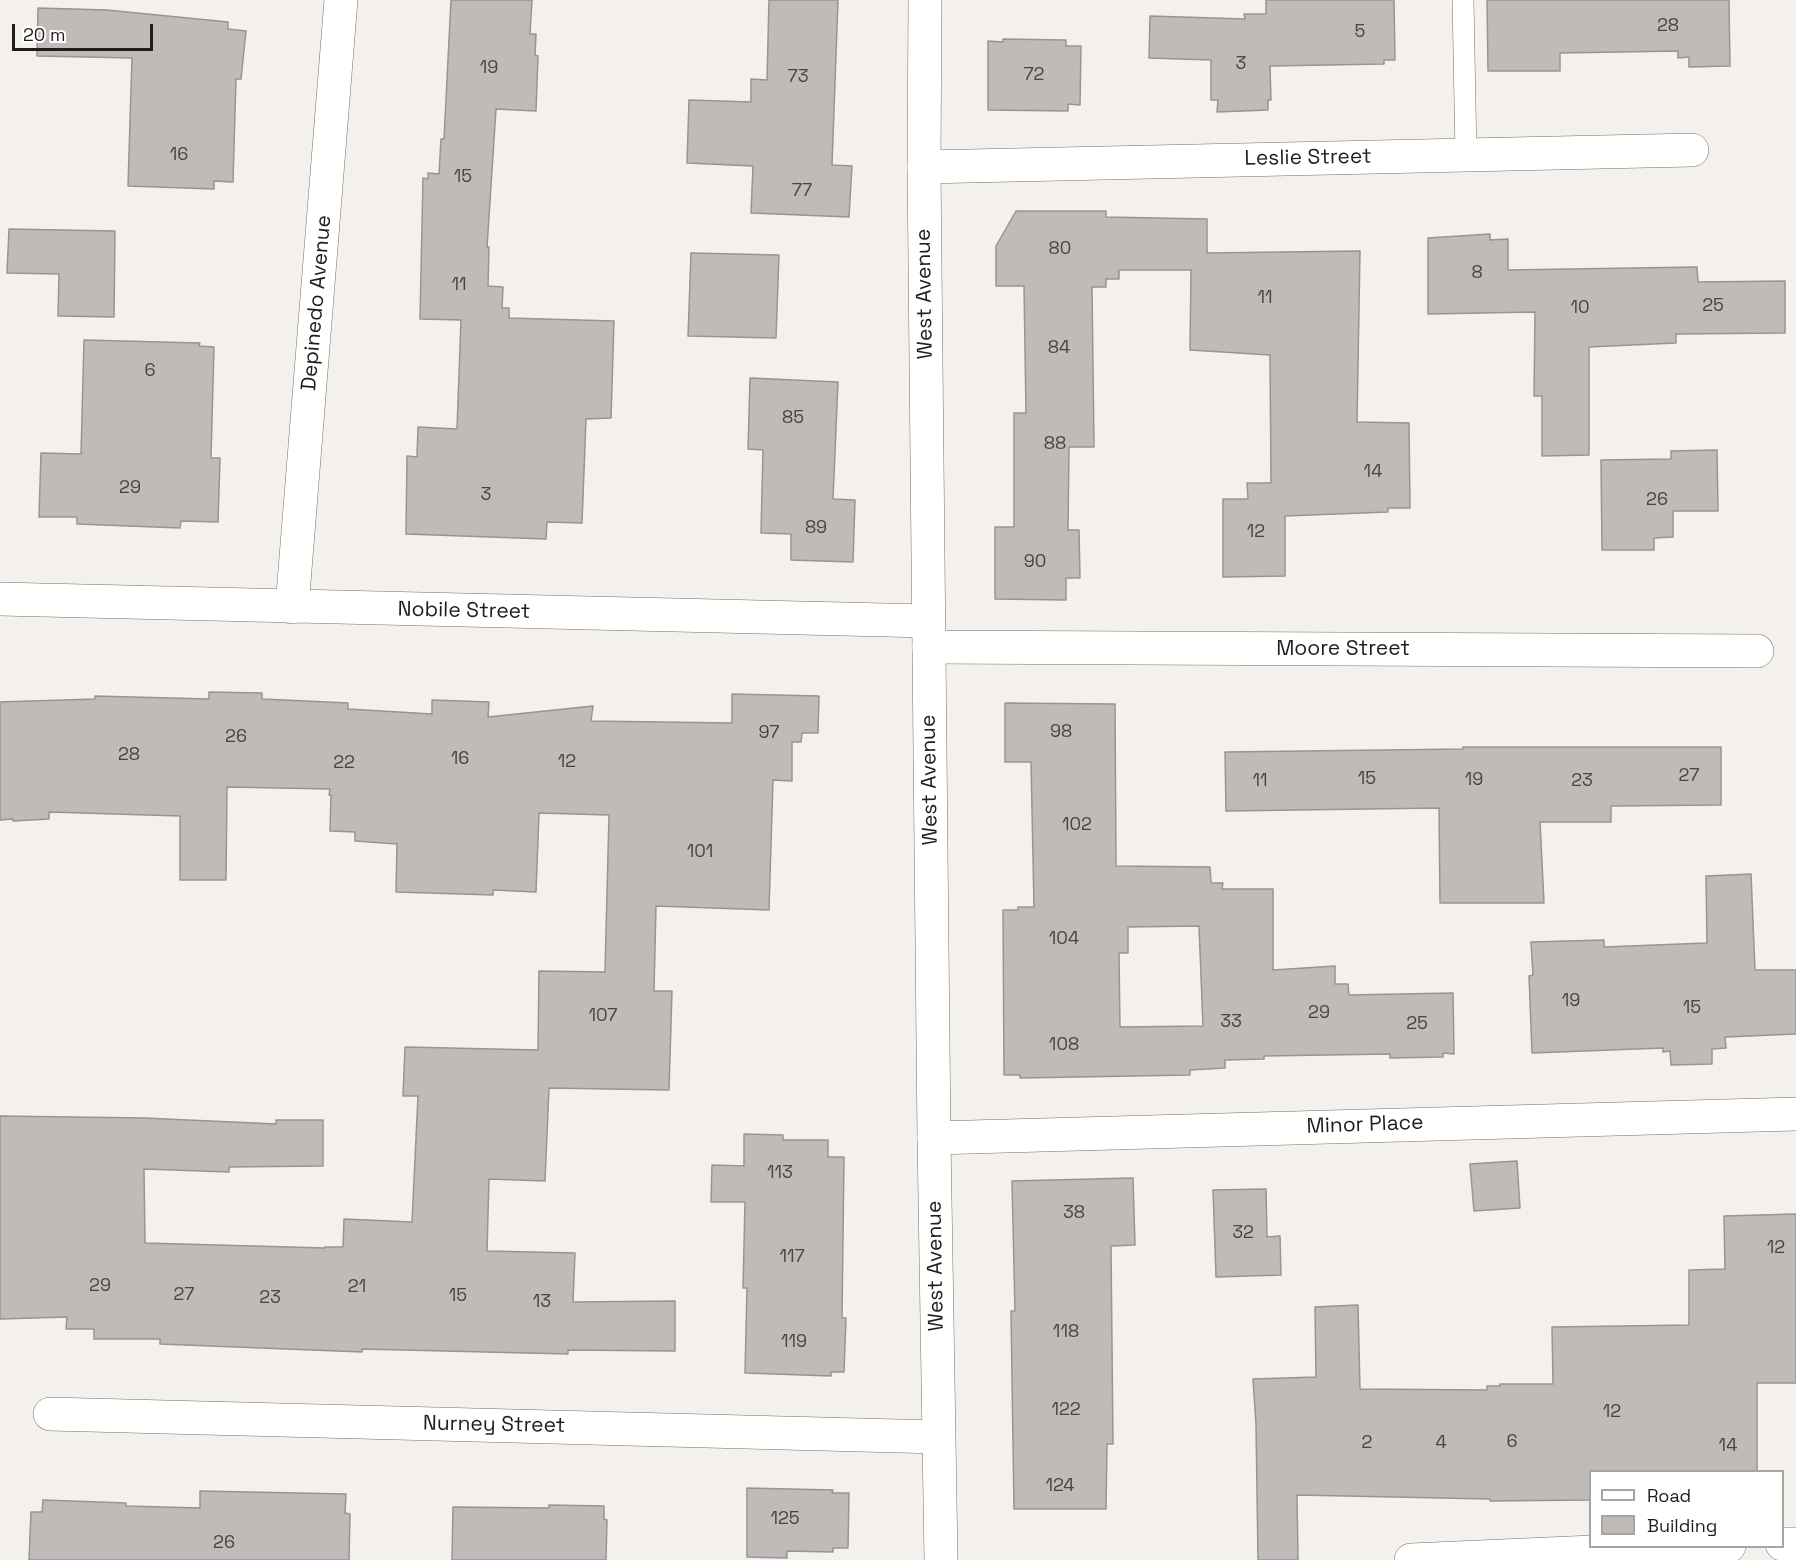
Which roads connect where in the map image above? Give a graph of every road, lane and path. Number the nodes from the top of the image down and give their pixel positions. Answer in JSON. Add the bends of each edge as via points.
{"nodes":[{"id":1,"x":341,"y":0,"type":"edge"},
{"id":2,"x":925,"y":0,"type":"edge"},
{"id":3,"x":1463,"y":0,"type":"edge"},
{"id":4,"x":1692,"y":150,"type":"dead end"},
{"id":5,"x":1466,"y":155,"type":"junction"},
{"id":6,"x":924,"y":167,"type":"junction"},
{"id":7,"x":0,"y":599,"type":"edge"},
{"id":8,"x":292,"y":607,"type":"junction"},
{"id":9,"x":928,"y":634,"type":"junction"},
{"id":10,"x":1757,"y":651,"type":"dead end"},
{"id":11,"x":1796,"y":1114,"type":"edge"},
{"id":12,"x":934,"y":1138,"type":"junction"},
{"id":13,"x":50,"y":1414,"type":"dead end"},
{"id":14,"x":938,"y":1437,"type":"junction"},
{"id":15,"x":1684,"y":1548,"type":"edge"},
{"id":16,"x":941,"y":1560,"type":"edge"},
{"id":17,"x":1411,"y":1560,"type":"edge"}],
"edges":[{"from":1,"to":8,"type":"street","name":"Depinedo Avenue"},
{"from":2,"to":6,"type":"street","name":"West Avenue"},
{"from":3,"to":5,"type":"lane"},
{"from":4,"to":5,"type":"street","name":"Leslie Street"},
{"from":5,"to":6,"type":"street","name":"Leslie Street"},
{"from":6,"to":9,"type":"street","name":"West Avenue"},
{"from":7,"to":8,"type":"street","name":"Nobile Street"},
{"from":8,"to":9,"type":"street","name":"Nobile Street"},
{"from":9,"to":10,"type":"street","name":"Moore Street"},
{"from":9,"to":12,"type":"street","name":"West Avenue"},
{"from":11,"to":12,"type":"street","name":"Minor Place"},
{"from":12,"to":14,"type":"street","name":"West Avenue"},
{"from":13,"to":14,"type":"street","name":"Nurney Street"},
{"from":14,"to":16,"type":"street","name":"West Avenue"},
{"from":15,"to":17,"type":"street"}]}
